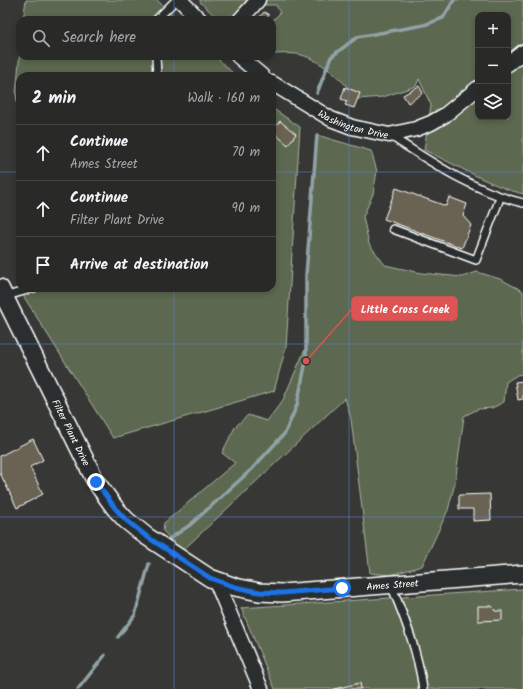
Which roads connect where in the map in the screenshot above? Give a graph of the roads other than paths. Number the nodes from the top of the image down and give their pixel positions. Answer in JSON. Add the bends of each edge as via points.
{"nodes":[{"id":1,"x":176,"y":0,"type":"edge"},
{"id":2,"x":180,"y":0,"type":"edge"},
{"id":3,"x":258,"y":0,"type":"edge"},
{"id":4,"x":160,"y":16,"type":"edge"},
{"id":5,"x":196,"y":16,"type":"edge"},
{"id":6,"x":244,"y":16,"type":"edge"},
{"id":7,"x":523,"y":52,"type":"edge"},
{"id":8,"x":156,"y":60,"type":"edge"},
{"id":9,"x":243,"y":60,"type":"edge"},
{"id":10,"x":511,"y":62,"type":"edge"},
{"id":11,"x":157,"y":72,"type":"edge"},
{"id":12,"x":257,"y":72,"type":"edge"},
{"id":13,"x":276,"y":85,"type":"edge"},
{"id":14,"x":475,"y":90,"type":"edge"},
{"id":15,"x":389,"y":135,"type":"junction"},
{"id":16,"x":500,"y":198,"type":"junction"},
{"id":17,"x":523,"y":203,"type":"edge"},
{"id":18,"x":393,"y":229,"type":"dead end"},
{"id":19,"x":16,"y":290,"type":"edge"},
{"id":20,"x":2,"y":292,"type":"edge"},
{"id":21,"x":523,"y":574,"type":"edge"},
{"id":22,"x":216,"y":581,"type":"junction"},
{"id":23,"x":391,"y":584,"type":"junction"},
{"id":24,"x":261,"y":689,"type":"edge"},
{"id":25,"x":423,"y":689,"type":"edge"}],
"edges":[{"from":1,"to":4,"type":"lane"},
{"from":2,"to":5,"type":"street"},
{"from":3,"to":6,"type":"street"},
{"from":7,"to":10,"type":"street"},
{"from":8,"to":11,"type":"lane"},
{"from":9,"to":12,"type":"street"},
{"from":13,"to":15,"type":"street","name":"Washington Drive","via":[[331,119],[352,127]]},
{"from":14,"to":15,"type":"street","name":"Washington Drive","via":[[431,123]]},
{"from":15,"to":16,"type":"lane","via":[[443,169]]},
{"from":16,"to":17,"type":"lane"},
{"from":16,"to":18,"type":"lane","via":[[476,260]]},
{"from":19,"to":20,"type":"lane"},
{"from":20,"to":22,"type":"street","name":"Filter Plant Drive","via":[[96,482],[115,508],[146,536]]},
{"from":21,"to":23,"type":"street","name":"Ames Street"},
{"from":22,"to":23,"type":"street","name":"Ames Street","via":[[259,592],[282,593]]},
{"from":22,"to":24,"type":"street"},
{"from":23,"to":25,"type":"lane","via":[[409,629]]}]}
